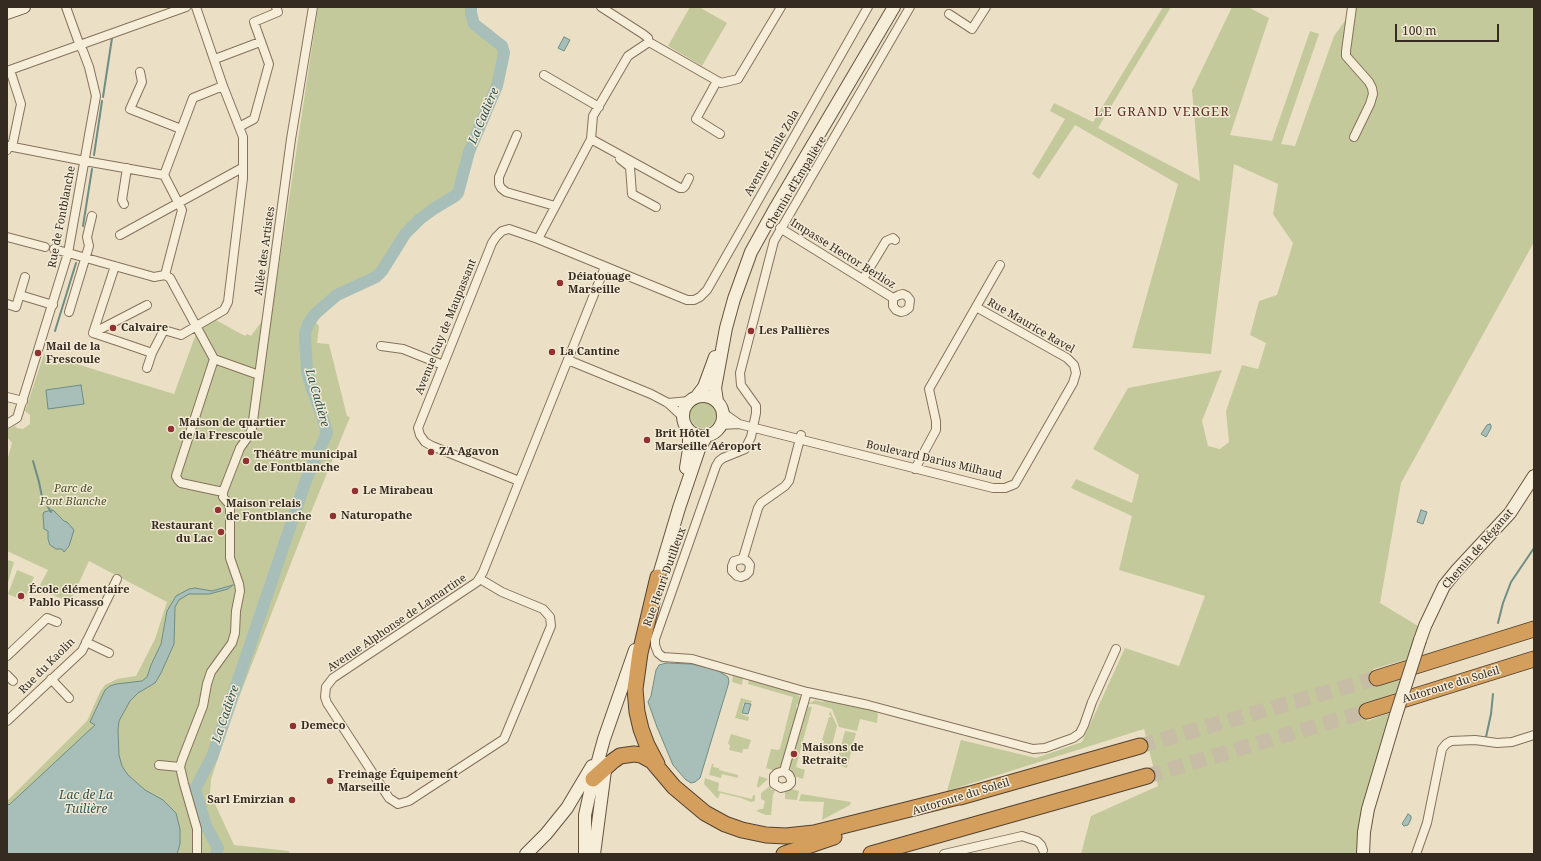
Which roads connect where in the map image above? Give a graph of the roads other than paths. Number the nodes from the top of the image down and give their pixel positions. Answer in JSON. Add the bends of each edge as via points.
{"nodes":[{"id":1,"x":24,"y":7,"type":"edge"},
{"id":2,"x":66,"y":7,"type":"edge"},
{"id":3,"x":186,"y":7,"type":"edge"},
{"id":4,"x":196,"y":7,"type":"edge"},
{"id":5,"x":276,"y":7,"type":"edge"},
{"id":6,"x":313,"y":7,"type":"edge"},
{"id":7,"x":602,"y":7,"type":"edge"},
{"id":8,"x":781,"y":7,"type":"edge"},
{"id":9,"x":868,"y":7,"type":"edge"},
{"id":10,"x":894,"y":7,"type":"edge"},
{"id":11,"x":910,"y":7,"type":"edge"},
{"id":12,"x":986,"y":7,"type":"edge"},
{"id":13,"x":1352,"y":7,"type":"edge"},
{"id":14,"x":7,"y":13,"type":"edge"},
{"id":15,"x":949,"y":14,"type":"dead end"},
{"id":16,"x":260,"y":42,"type":"junction"},
{"id":17,"x":649,"y":42,"type":"junction"},
{"id":18,"x":80,"y":46,"type":"junction"},
{"id":19,"x":215,"y":59,"type":"junction"},
{"id":20,"x":8,"y":71,"type":"edge"},
{"id":21,"x":140,"y":72,"type":"dead end"},
{"id":22,"x":544,"y":75,"type":"dead end"},
{"id":23,"x":717,"y":81,"type":"junction"},
{"id":24,"x":223,"y":86,"type":"junction"},
{"id":25,"x":599,"y":107,"type":"junction"},
{"id":26,"x":239,"y":127,"type":"junction"},
{"id":27,"x":181,"y":129,"type":"junction"},
{"id":28,"x":517,"y":134,"type":"dead end"},
{"id":29,"x":720,"y":134,"type":"dead end"},
{"id":30,"x":1354,"y":137,"type":"dead end"},
{"id":31,"x":590,"y":140,"type":"junction"},
{"id":32,"x":9,"y":149,"type":"edge"},
{"id":33,"x":85,"y":161,"type":"junction"},
{"id":34,"x":127,"y":168,"type":"junction"},
{"id":35,"x":242,"y":168,"type":"junction"},
{"id":36,"x":164,"y":174,"type":"junction"},
{"id":37,"x":689,"y":178,"type":"dead end"},
{"id":38,"x":179,"y":202,"type":"junction"},
{"id":39,"x":124,"y":204,"type":"dead end"},
{"id":40,"x":555,"y":206,"type":"junction"},
{"id":41,"x":656,"y":207,"type":"dead end"},
{"id":42,"x":92,"y":216,"type":"dead end"},
{"id":43,"x":780,"y":228,"type":"junction"},
{"id":44,"x":120,"y":235,"type":"dead end"},
{"id":45,"x":7,"y":237,"type":"edge"},
{"id":46,"x":538,"y":239,"type":"junction"},
{"id":47,"x":896,"y":240,"type":"dead end"},
{"id":48,"x":45,"y":247,"type":"dead end"},
{"id":49,"x":54,"y":249,"type":"dead end"},
{"id":50,"x":68,"y":253,"type":"junction"},
{"id":51,"x":86,"y":258,"type":"junction"},
{"id":52,"x":1000,"y":265,"type":"dead end"},
{"id":53,"x":115,"y":266,"type":"junction"},
{"id":54,"x":605,"y":267,"type":"junction"},
{"id":55,"x":165,"y":275,"type":"junction"},
{"id":56,"x":25,"y":277,"type":"dead end"},
{"id":57,"x":862,"y":279,"type":"junction"},
{"id":58,"x":20,"y":295,"type":"junction"},
{"id":59,"x":893,"y":298,"type":"dead end"},
{"id":60,"x":687,"y":300,"type":"joint"},
{"id":61,"x":7,"y":304,"type":"edge"},
{"id":62,"x":53,"y":305,"type":"junction"},
{"id":63,"x":147,"y":305,"type":"dead end"},
{"id":64,"x":976,"y":307,"type":"junction"},
{"id":65,"x":69,"y":312,"type":"dead end"},
{"id":66,"x":196,"y":326,"type":"junction"},
{"id":67,"x":726,"y":328,"type":"junction"},
{"id":68,"x":93,"y":333,"type":"junction"},
{"id":69,"x":381,"y":346,"type":"dead end"},
{"id":70,"x":152,"y":353,"type":"junction"},
{"id":71,"x":214,"y":359,"type":"junction"},
{"id":72,"x":568,"y":360,"type":"junction"},
{"id":73,"x":443,"y":365,"type":"junction"},
{"id":74,"x":1074,"y":365,"type":"joint"},
{"id":75,"x":147,"y":368,"type":"dead end"},
{"id":76,"x":259,"y":375,"type":"junction"},
{"id":77,"x":7,"y":396,"type":"edge"},
{"id":78,"x":693,"y":399,"type":"junction"},
{"id":79,"x":23,"y":401,"type":"junction"},
{"id":80,"x":668,"y":403,"type":"junction"},
{"id":81,"x":719,"y":407,"type":"junction"},
{"id":82,"x":683,"y":417,"type":"junction"},
{"id":83,"x":7,"y":424,"type":"edge"},
{"id":84,"x":739,"y":424,"type":"junction"},
{"id":85,"x":720,"y":425,"type":"junction"},
{"id":86,"x":754,"y":428,"type":"junction"},
{"id":87,"x":688,"y":430,"type":"junction"},
{"id":88,"x":707,"y":435,"type":"junction"},
{"id":89,"x":801,"y":436,"type":"junction"},
{"id":90,"x":915,"y":469,"type":"junction"},
{"id":91,"x":1534,"y":476,"type":"edge"},
{"id":92,"x":519,"y":481,"type":"junction"},
{"id":93,"x":223,"y":492,"type":"junction"},
{"id":94,"x":679,"y":508,"type":"junction"},
{"id":95,"x":742,"y":559,"type":"dead end"},
{"id":96,"x":658,"y":577,"type":"junction"},
{"id":97,"x":117,"y":579,"type":"dead end"},
{"id":98,"x":480,"y":579,"type":"junction"},
{"id":99,"x":57,"y":622,"type":"dead end"},
{"id":100,"x":1534,"y":629,"type":"edge"},
{"id":101,"x":86,"y":642,"type":"junction"},
{"id":102,"x":1116,"y":649,"type":"dead end"},
{"id":103,"x":109,"y":653,"type":"dead end"},
{"id":104,"x":7,"y":656,"type":"edge"},
{"id":105,"x":1534,"y":658,"type":"edge"},
{"id":106,"x":631,"y":665,"type":"junction"},
{"id":107,"x":7,"y":674,"type":"edge"},
{"id":108,"x":1377,"y":678,"type":"tunnel mouth"},
{"id":109,"x":51,"y":679,"type":"junction"},
{"id":110,"x":13,"y":681,"type":"dead end"},
{"id":111,"x":807,"y":692,"type":"junction"},
{"id":112,"x":69,"y":698,"type":"dead end"},
{"id":113,"x":1367,"y":711,"type":"tunnel mouth"},
{"id":114,"x":7,"y":721,"type":"edge"},
{"id":115,"x":1534,"y":735,"type":"edge"},
{"id":116,"x":604,"y":739,"type":"junction"},
{"id":117,"x":1140,"y":746,"type":"tunnel mouth"},
{"id":118,"x":159,"y":765,"type":"dead end"},
{"id":119,"x":180,"y":767,"type":"junction"},
{"id":120,"x":605,"y":767,"type":"junction"},
{"id":121,"x":784,"y":771,"type":"dead end"},
{"id":122,"x":662,"y":772,"type":"junction"},
{"id":123,"x":1147,"y":776,"type":"tunnel mouth"},
{"id":124,"x":593,"y":779,"type":"junction"},
{"id":125,"x":970,"y":794,"type":"junction"},
{"id":126,"x":585,"y":815,"type":"junction"},
{"id":127,"x":555,"y":823,"type":"junction"},
{"id":128,"x":598,"y":828,"type":"junction"},
{"id":129,"x":1043,"y":850,"type":"dead end"},
{"id":130,"x":197,"y":854,"type":"edge"},
{"id":131,"x":526,"y":854,"type":"edge"},
{"id":132,"x":585,"y":854,"type":"edge"},
{"id":133,"x":594,"y":854,"type":"edge"},
{"id":134,"x":784,"y":854,"type":"edge"},
{"id":135,"x":871,"y":854,"type":"edge"},
{"id":136,"x":944,"y":854,"type":"edge"},
{"id":137,"x":1363,"y":854,"type":"edge"},
{"id":138,"x":1416,"y":854,"type":"edge"}],
"edges":[{"from":1,"to":14,"type":"main road"},
{"from":2,"to":18,"type":"street","name":"Rue de Fontblanche"},
{"from":3,"to":18,"type":"street"},
{"from":4,"to":19,"type":"street"},
{"from":5,"to":16,"type":"street","via":[[278,12],[254,22]]},
{"from":6,"to":76,"type":"street","name":"Allée des Artistes"},
{"from":7,"to":17,"type":"street","via":[[643,34]]},
{"from":8,"to":23,"type":"street","via":[[738,79],[721,83]]},
{"from":9,"to":60,"type":"street","name":"Avenue Émile Zola","via":[[707,290],[700,297]]},
{"from":10,"to":67,"type":"main road","via":[[759,235],[736,293]]},
{"from":11,"to":43,"type":"street","name":"Chemin d'Empalière"},
{"from":12,"to":15,"type":"street","via":[[972,29]]},
{"from":13,"to":30,"type":"street","via":[[1346,56],[1369,82],[1373,94]]},
{"from":16,"to":19,"type":"street"},
{"from":16,"to":26,"type":"street","via":[[269,64],[254,119]]},
{"from":17,"to":23,"type":"street"},
{"from":17,"to":25,"type":"street","via":[[628,56]]},
{"from":18,"to":20,"type":"street"},
{"from":18,"to":33,"type":"street","name":"Rue de Fontblanche","via":[[84,51],[96,96]]},
{"from":19,"to":24,"type":"street"},
{"from":20,"to":32,"type":"street","via":[[21,104]]},
{"from":21,"to":27,"type":"street","via":[[142,82],[130,109]]},
{"from":22,"to":25,"type":"street"},
{"from":23,"to":29,"type":"street","via":[[696,120]]},
{"from":24,"to":26,"type":"street"},
{"from":24,"to":27,"type":"street","via":[[193,98]]},
{"from":25,"to":31,"type":"street","via":[[593,116]]},
{"from":26,"to":35,"type":"street","via":[[243,137]]},
{"from":27,"to":36,"type":"street"},
{"from":28,"to":40,"type":"street","via":[[500,177],[501,188],[506,192]]},
{"from":31,"to":37,"type":"street","via":[[680,188],[685,186]]},
{"from":31,"to":40,"type":"street"},
{"from":31,"to":41,"type":"street","via":[[630,167],[632,194]]},
{"from":32,"to":33,"type":"street"},
{"from":33,"to":34,"type":"street"},
{"from":33,"to":50,"type":"street","name":"Rue de Fontblanche"},
{"from":34,"to":36,"type":"street"},
{"from":34,"to":39,"type":"street","via":[[122,200]]},
{"from":35,"to":38,"type":"street"},
{"from":35,"to":66,"type":"street","via":[[239,224],[228,302],[224,310]]},
{"from":36,"to":38,"type":"street"},
{"from":38,"to":44,"type":"street"},
{"from":38,"to":55,"type":"street","via":[[182,210]]},
{"from":40,"to":46,"type":"street"},
{"from":42,"to":51,"type":"street"},
{"from":43,"to":57,"type":"street","name":"Impasse Hector Berlioz"},
{"from":43,"to":86,"type":"street","name":"Chemin d'Empalière","via":[[774,241],[740,374],[741,385],[756,406]]},
{"from":45,"to":48,"type":"street"},
{"from":46,"to":54,"type":"street","name":"Avenue Guy de Maupassant"},
{"from":46,"to":73,"type":"street","name":"Avenue Guy de Maupassant","via":[[508,229],[496,237]]},
{"from":47,"to":57,"type":"street","via":[[893,238],[886,241]]},
{"from":49,"to":50,"type":"street"},
{"from":50,"to":51,"type":"street"},
{"from":50,"to":62,"type":"street","name":"Rue de Fontblanche"},
{"from":51,"to":53,"type":"street"},
{"from":51,"to":65,"type":"street"},
{"from":52,"to":64,"type":"street"},
{"from":53,"to":55,"type":"street","via":[[154,277]]},
{"from":53,"to":68,"type":"street"},
{"from":54,"to":60,"type":"street","name":"Avenue Guy de Maupassant"},
{"from":54,"to":72,"type":"street"},
{"from":55,"to":66,"type":"street","via":[[170,278]]},
{"from":56,"to":58,"type":"street"},
{"from":57,"to":59,"type":"street","name":"Impasse Hector Berlioz"},
{"from":58,"to":61,"type":"street","via":[[16,307]]},
{"from":58,"to":62,"type":"street"},
{"from":62,"to":79,"type":"street","name":"Rue de Fontblanche"},
{"from":63,"to":68,"type":"street"},
{"from":64,"to":74,"type":"street","name":"Rue Maurice Ravel","via":[[1067,358]]},
{"from":64,"to":90,"type":"street","via":[[928,389],[936,430]]},
{"from":66,"to":70,"type":"street","via":[[181,335],[164,330]]},
{"from":66,"to":71,"type":"street"},
{"from":67,"to":78,"type":"main road","via":[[704,387]]},
{"from":67,"to":81,"type":"main road","via":[[715,388]]},
{"from":68,"to":70,"type":"street"},
{"from":69,"to":73,"type":"street","via":[[403,348]]},
{"from":70,"to":75,"type":"street"},
{"from":71,"to":76,"type":"street"},
{"from":71,"to":93,"type":"street","via":[[176,476],[181,483]]},
{"from":72,"to":80,"type":"street"},
{"from":72,"to":92,"type":"street","name":"Avenue Alphonse de Lamartine"},
{"from":73,"to":92,"type":"street","name":"Avenue Guy de Maupassant","via":[[418,428],[420,435],[432,446]]},
{"from":74,"to":90,"type":"street","name":"Boulevard Darius Milhaud","via":[[1076,373],[1073,383],[1015,484],[1005,488],[993,488]]},
{"from":76,"to":93,"type":"street","name":"Allée des Artistes","via":[[252,428],[240,448]]},
{"from":77,"to":79,"type":"street"},
{"from":78,"to":80,"type":"street"},
{"from":78,"to":81,"type":"main road","via":[[708,396]]},
{"from":78,"to":82,"type":"main road","via":[[684,410]]},
{"from":79,"to":83,"type":"street","name":"Rue de Fontblanche","via":[[17,418]]},
{"from":80,"to":82,"type":"street"},
{"from":81,"to":84,"type":"street","name":"Boulevard Darius Milhaud"},
{"from":81,"to":85,"type":"main road"},
{"from":82,"to":87,"type":"main road"},
{"from":84,"to":85,"type":"street","name":"Boulevard Darius Milhaud"},
{"from":84,"to":86,"type":"street","name":"Boulevard Darius Milhaud"},
{"from":85,"to":88,"type":"main road","via":[[717,430]]},
{"from":86,"to":89,"type":"street","name":"Boulevard Darius Milhaud"},
{"from":86,"to":111,"type":"street","name":"Rue Henri Dutilleux","via":[[745,449],[723,458],[716,466],[655,645],[658,653],[664,657],[692,659]]},
{"from":87,"to":88,"type":"main road"},
{"from":87,"to":94,"type":"main road","via":[[689,449]]},
{"from":88,"to":94,"type":"main road","via":[[699,448]]},
{"from":89,"to":90,"type":"street","name":"Boulevard Darius Milhaud"},
{"from":89,"to":95,"type":"street","via":[[789,481],[764,499],[758,508]]},
{"from":91,"to":137,"type":"main road","name":"Chemin de Réganat","bridge":true,"via":[[1510,513],[1446,583],[1434,604],[1420,640],[1368,809]]},
{"from":92,"to":98,"type":"street","name":"Avenue Alphonse de Lamartine"},
{"from":93,"to":119,"type":"street","via":[[230,510],[230,558],[240,591],[235,633],[232,643],[211,672],[203,706]]},
{"from":94,"to":96,"type":"main road"},
{"from":96,"to":106,"type":"main road"},
{"from":96,"to":122,"type":"highway","via":[[640,653],[636,690],[637,712],[642,729],[652,756]]},
{"from":97,"to":101,"type":"street","name":"Rue du Kaolin"},
{"from":98,"to":98,"type":"street","name":"Avenue Alphonse de Lamartine","via":[[333,678],[326,686],[327,703],[389,798],[395,803],[409,801],[504,739],[551,626],[550,617],[543,609],[502,592]]},
{"from":99,"to":104,"type":"street","via":[[47,618]]},
{"from":100,"to":108,"type":"highway"},
{"from":101,"to":103,"type":"street"},
{"from":101,"to":109,"type":"street","name":"Rue du Kaolin","via":[[82,650]]},
{"from":102,"to":111,"type":"street","name":"Rue Henri Dutilleux","via":[[1080,733],[1045,748],[1028,748],[868,705]]},
{"from":105,"to":113,"type":"highway","name":"Autoroute du Soleil"},
{"from":106,"to":116,"type":"main road"},
{"from":106,"to":120,"type":"main road"},
{"from":107,"to":110,"type":"street"},
{"from":109,"to":112,"type":"street"},
{"from":109,"to":114,"type":"street","name":"Rue du Kaolin"},
{"from":111,"to":121,"type":"street"},
{"from":115,"to":138,"type":"street","via":[[1512,742],[1475,740],[1451,741],[1446,744],[1442,749],[1427,823]]},
{"from":116,"to":124,"type":"main road"},
{"from":116,"to":127,"type":"main road","via":[[581,786]]},
{"from":117,"to":125,"type":"highway","name":"Autoroute du Soleil"},
{"from":118,"to":119,"type":"street"},
{"from":119,"to":130,"type":"street","via":[[197,829]]},
{"from":120,"to":122,"type":"highway","via":[[620,756],[634,754],[647,757]]},
{"from":120,"to":124,"type":"highway"},
{"from":120,"to":128,"type":"main road"},
{"from":122,"to":125,"type":"highway","via":[[674,787],[705,813],[725,824],[766,835],[814,833]]},
{"from":123,"to":135,"type":"highway"},
{"from":124,"to":126,"type":"main road"},
{"from":125,"to":134,"type":"highway","name":"Autoroute du Soleil"},
{"from":126,"to":127,"type":"main road","via":[[572,814]]},
{"from":126,"to":128,"type":"main road","via":[[592,819]]},
{"from":126,"to":132,"type":"main road"},
{"from":127,"to":131,"type":"main road"},
{"from":128,"to":133,"type":"main road"},
{"from":129,"to":136,"type":"street","via":[[1037,841],[1022,836]]}]}
